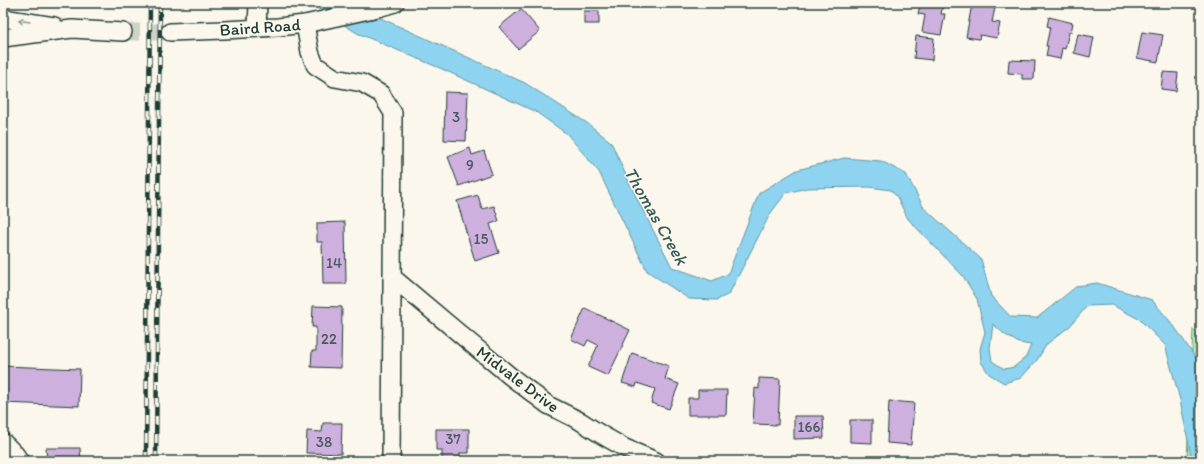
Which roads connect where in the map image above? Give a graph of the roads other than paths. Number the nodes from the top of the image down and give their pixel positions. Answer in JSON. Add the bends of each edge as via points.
{"nodes":[{"id":1,"x":258,"y":3,"type":"edge"},
{"id":2,"x":395,"y":3,"type":"edge"},
{"id":3,"x":3,"y":18,"type":"edge"},
{"id":4,"x":309,"y":23,"type":"junction"},
{"id":5,"x":257,"y":28,"type":"junction"},
{"id":6,"x":72,"y":29,"type":"junction"},
{"id":7,"x":123,"y":32,"type":"tunnel mouth"},
{"id":8,"x":170,"y":32,"type":"tunnel mouth"},
{"id":9,"x":3,"y":38,"type":"edge"},
{"id":10,"x":392,"y":277,"type":"junction"},
{"id":11,"x":3,"y":442,"type":"edge"},
{"id":12,"x":20,"y":461,"type":"edge"},
{"id":13,"x":390,"y":461,"type":"edge"},
{"id":14,"x":656,"y":461,"type":"edge"}],
"edges":[{"from":1,"to":5,"type":"street"},
{"from":2,"to":4,"type":"street","name":"Baird Road"},
{"from":6,"to":3,"type":"street","one_way":true},
{"from":4,"to":5,"type":"street","name":"Baird Road"},
{"from":4,"to":10,"type":"street","via":[[310,52],[316,65],[335,78],[362,83],[381,94],[393,113]]},
{"from":5,"to":8,"type":"street","name":"Baird Road"},
{"from":6,"to":7,"type":"street"},
{"from":6,"to":9,"type":"street"},
{"from":10,"to":13,"type":"street"},
{"from":10,"to":14,"type":"street","name":"Midvale Drive","via":[[548,405],[625,448]]},
{"from":11,"to":12,"type":"street"}]}
